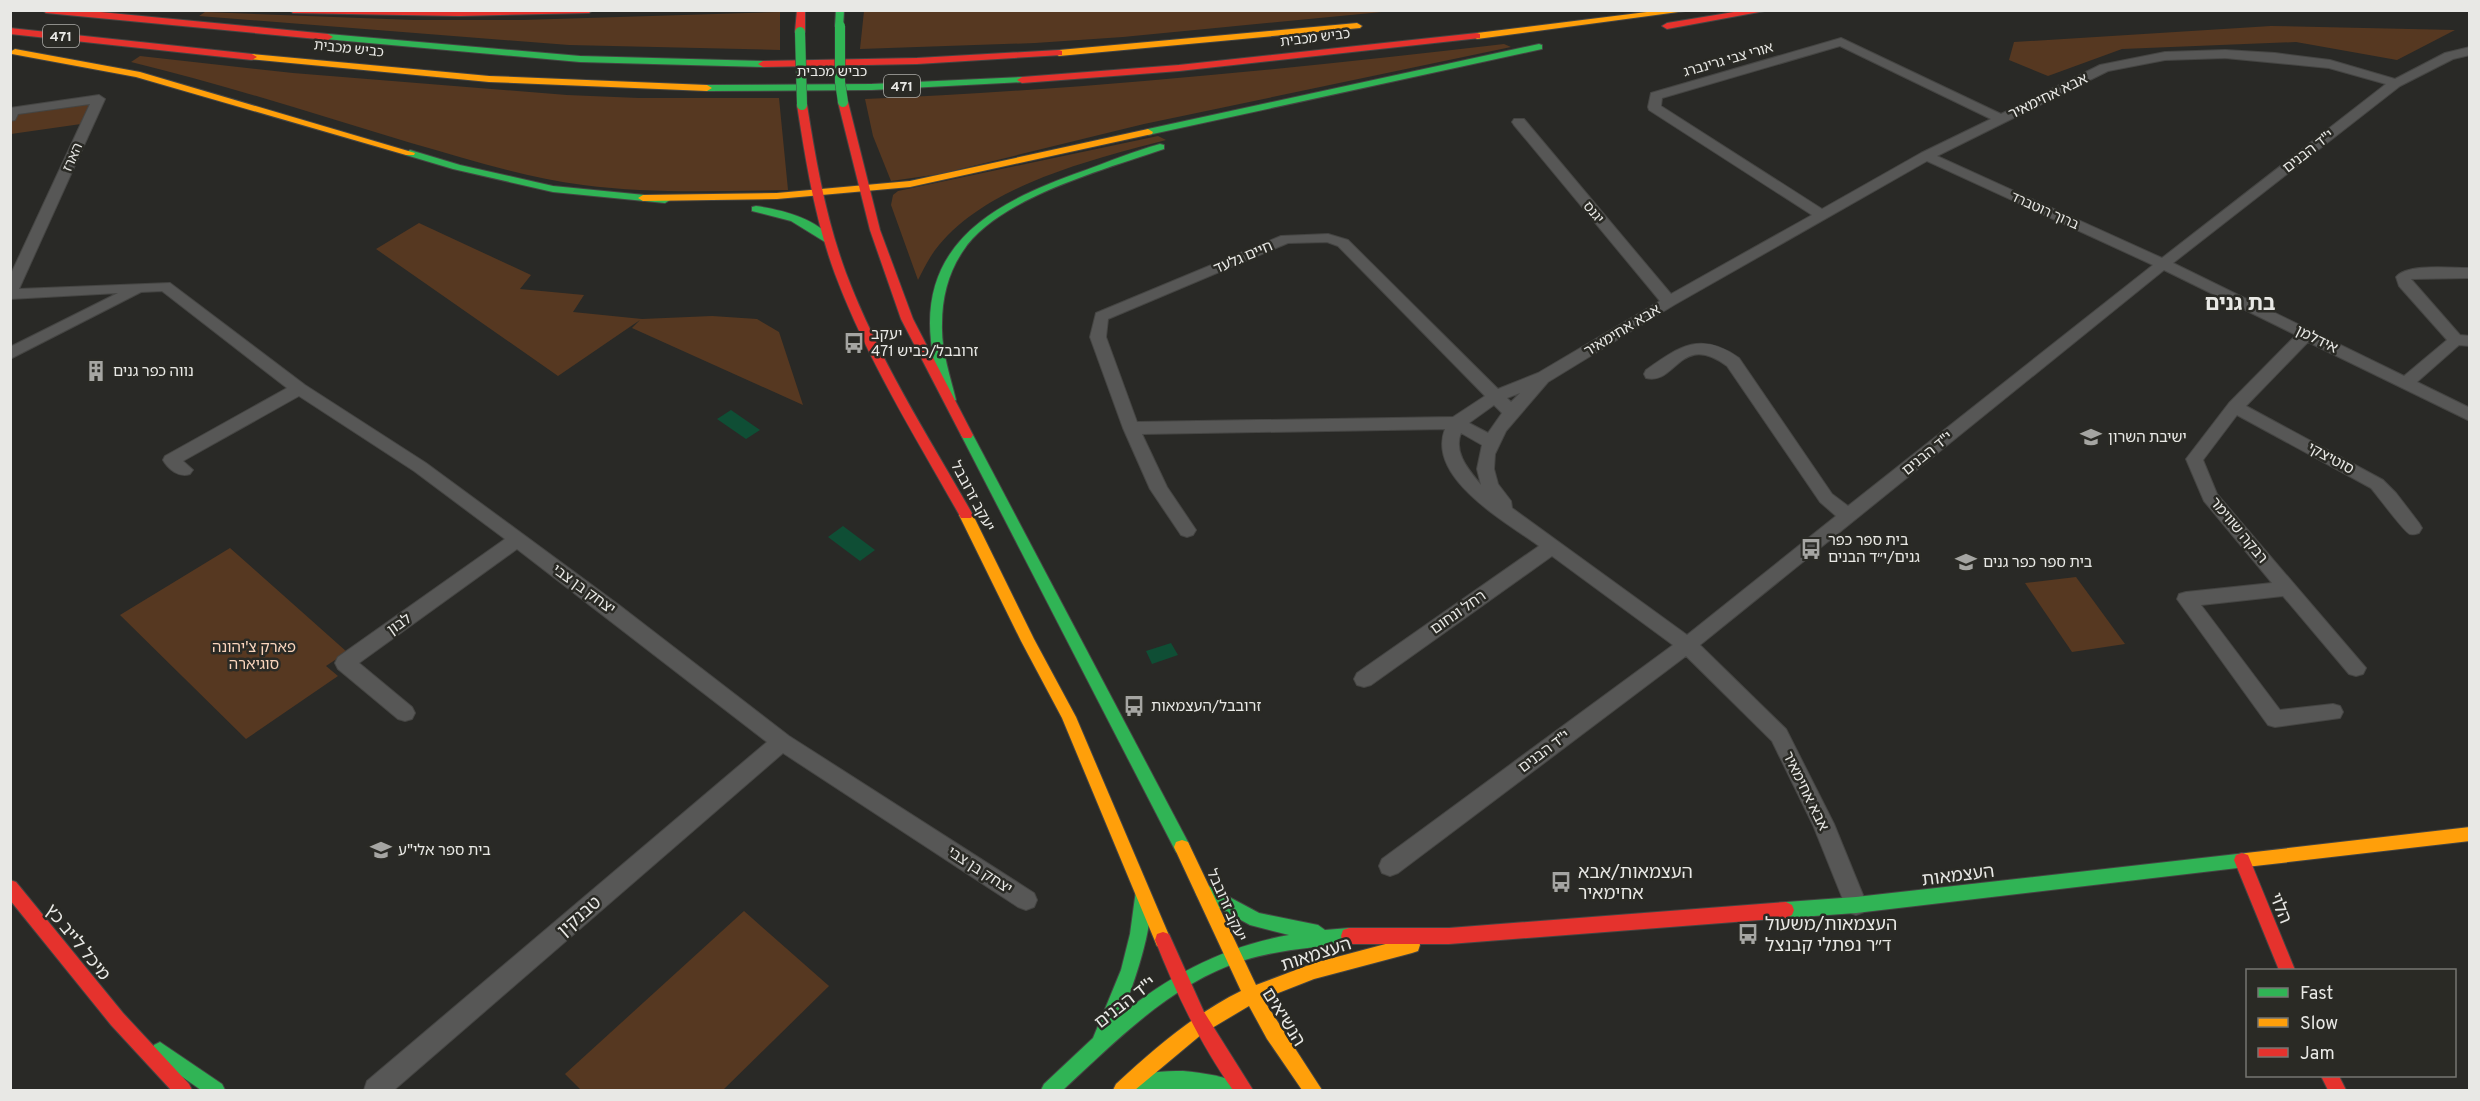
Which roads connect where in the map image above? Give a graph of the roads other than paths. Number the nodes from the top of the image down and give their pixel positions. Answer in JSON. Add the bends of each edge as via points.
{"nodes":[{"id":1,"x":46,"y":10,"type":"edge"},
{"id":2,"x":293,"y":10,"type":"edge"},
{"id":3,"x":488,"y":10,"type":"edge"},
{"id":4,"x":590,"y":10,"type":"edge"},
{"id":5,"x":801,"y":10,"type":"edge"},
{"id":6,"x":840,"y":10,"type":"edge"},
{"id":7,"x":1689,"y":10,"type":"edge"},
{"id":8,"x":1766,"y":10,"type":"edge"},
{"id":9,"x":459,"y":13,"type":"junction"},
{"id":10,"x":1374,"y":24,"type":"dead end"},
{"id":11,"x":10,"y":31,"type":"edge"},
{"id":12,"x":1629,"y":32,"type":"dead end"},
{"id":13,"x":1551,"y":45,"type":"dead end"},
{"id":14,"x":2469,"y":51,"type":"edge"},
{"id":15,"x":10,"y":52,"type":"edge"},
{"id":16,"x":1379,"y":80,"type":"junction"},
{"id":17,"x":2396,"y":83,"type":"junction"},
{"id":18,"x":12,"y":114,"type":"edge"},
{"id":19,"x":2001,"y":119,"type":"junction"},
{"id":20,"x":1519,"y":122,"type":"dead end"},
{"id":21,"x":1926,"y":156,"type":"junction"},
{"id":22,"x":865,"y":190,"type":"junction"},
{"id":23,"x":817,"y":195,"type":"junction"},
{"id":24,"x":643,"y":198,"type":"junction"},
{"id":25,"x":1822,"y":215,"type":"junction"},
{"id":26,"x":829,"y":240,"type":"junction"},
{"id":27,"x":2163,"y":264,"type":"junction"},
{"id":28,"x":2469,"y":273,"type":"edge"},
{"id":29,"x":141,"y":287,"type":"junction"},
{"id":30,"x":10,"y":294,"type":"edge"},
{"id":31,"x":1669,"y":302,"type":"junction"},
{"id":32,"x":2306,"y":334,"type":"junction"},
{"id":33,"x":2462,"y":340,"type":"edge"},
{"id":34,"x":10,"y":354,"type":"edge"},
{"id":35,"x":1652,"y":374,"type":"dead end"},
{"id":36,"x":1544,"y":377,"type":"junction"},
{"id":37,"x":2407,"y":382,"type":"junction"},
{"id":38,"x":299,"y":389,"type":"junction"},
{"id":39,"x":1496,"y":397,"type":"junction"},
{"id":40,"x":950,"y":400,"type":"junction"},
{"id":41,"x":2235,"y":407,"type":"junction"},
{"id":42,"x":1512,"y":413,"type":"junction"},
{"id":43,"x":2469,"y":415,"type":"edge"},
{"id":44,"x":1456,"y":423,"type":"junction"},
{"id":45,"x":1131,"y":428,"type":"junction"},
{"id":46,"x":1491,"y":442,"type":"junction"},
{"id":47,"x":184,"y":470,"type":"dead end"},
{"id":48,"x":1848,"y":516,"type":"junction"},
{"id":49,"x":1513,"y":518,"type":"junction"},
{"id":50,"x":2413,"y":528,"type":"dead end"},
{"id":51,"x":1187,"y":530,"type":"dead end"},
{"id":52,"x":517,"y":540,"type":"junction"},
{"id":53,"x":1552,"y":546,"type":"junction"},
{"id":54,"x":2288,"y":588,"type":"junction"},
{"id":55,"x":1687,"y":645,"type":"junction"},
{"id":56,"x":2356,"y":668,"type":"dead end"},
{"id":57,"x":1364,"y":678,"type":"dead end"},
{"id":58,"x":2333,"y":712,"type":"dead end"},
{"id":59,"x":405,"y":713,"type":"dead end"},
{"id":60,"x":782,"y":742,"type":"junction"},
{"id":61,"x":2469,"y":834,"type":"edge"},
{"id":62,"x":2241,"y":860,"type":"junction"},
{"id":63,"x":1390,"y":866,"type":"dead end"},
{"id":64,"x":1141,"y":883,"type":"junction"},
{"id":65,"x":10,"y":886,"type":"edge"},
{"id":66,"x":1203,"y":891,"type":"junction"},
{"id":67,"x":1026,"y":900,"type":"dead end"},
{"id":68,"x":1856,"y":905,"type":"junction"},
{"id":69,"x":1336,"y":936,"type":"junction"},
{"id":70,"x":1449,"y":936,"type":"junction"},
{"id":71,"x":1232,"y":957,"type":"junction"},
{"id":72,"x":2287,"y":969,"type":"edge"},
{"id":73,"x":1180,"y":982,"type":"junction"},
{"id":74,"x":1250,"y":997,"type":"junction"},
{"id":75,"x":117,"y":1019,"type":"junction"},
{"id":76,"x":1200,"y":1025,"type":"junction"},
{"id":77,"x":1099,"y":1045,"type":"junction"},
{"id":78,"x":1123,"y":1089,"type":"edge"},
{"id":79,"x":183,"y":1090,"type":"edge"},
{"id":80,"x":216,"y":1090,"type":"edge"},
{"id":81,"x":376,"y":1090,"type":"edge"},
{"id":82,"x":1050,"y":1090,"type":"edge"},
{"id":83,"x":1236,"y":1090,"type":"edge"},
{"id":84,"x":1244,"y":1090,"type":"edge"},
{"id":85,"x":1313,"y":1090,"type":"edge"}],
"edges":[{"from":1,"to":10,"type":"main road","name":"כביש מכבית","number":"471","via":[[474,52],[616,61],[759,64],[1023,57],[1183,45]]},
{"from":2,"to":9,"type":"main road"},
{"from":3,"to":9,"type":"main road"},
{"from":4,"to":9,"type":"main road"},
{"from":5,"to":23,"type":"main road","name":"יעקב זרובבל","bridge":true,"via":[[802,105]]},
{"from":6,"to":22,"type":"main road","name":"יעקב זרובבל","bridge":true,"via":[[843,102]]},
{"from":7,"to":11,"type":"main road","name":"כביש מכבית","number":"471","via":[[1157,70],[838,88],[524,81]]},
{"from":8,"to":12,"type":"main road"},
{"from":13,"to":16,"type":"main road"},
{"from":14,"to":17,"type":"street","name":"י\"ד הבנים","via":[[2449,56]]},
{"from":15,"to":24,"type":"main road","via":[[137,74],[511,181]]},
{"from":16,"to":22,"type":"main road","via":[[940,179]]},
{"from":16,"to":40,"type":"main road","via":[[1180,140],[1032,193],[996,210],[968,233],[948,261],[937,301],[938,349]]},
{"from":17,"to":19,"type":"street","name":"אבא אחימאיר","via":[[2330,64],[2275,57],[2165,56],[2104,68]]},
{"from":17,"to":27,"type":"street","name":"י\"ד הבנים"},
{"from":18,"to":30,"type":"street","name":"הארז","via":[[99,99]]},
{"from":19,"to":21,"type":"street","name":"אבא אחימאיר"},
{"from":19,"to":25,"type":"street","name":"אורי צבי גרינברג","via":[[1841,42],[1656,96],[1654,107]]},
{"from":20,"to":31,"type":"street","name":"יגנס"},
{"from":21,"to":25,"type":"street","name":"אבא אחימאיר"},
{"from":21,"to":27,"type":"street","name":"ברוך רוטברד"},
{"from":22,"to":23,"type":"main road"},
{"from":22,"to":40,"type":"main road","name":"יעקב זרובבל","via":[[907,319]]},
{"from":23,"to":24,"type":"main road"},
{"from":23,"to":26,"type":"main road","name":"יעקב זרובבל"},
{"from":24,"to":26,"type":"main road","via":[[783,213],[803,221]]},
{"from":25,"to":31,"type":"street","name":"אבא אחימאיר"},
{"from":26,"to":64,"type":"main road","name":"יעקב זרובבל","via":[[866,334],[966,516],[1069,717]]},
{"from":27,"to":32,"type":"street","name":"אידלמן"},
{"from":27,"to":48,"type":"street","name":"י\"ד הבנים"},
{"from":28,"to":33,"type":"street","via":[[2411,273],[2403,277],[2404,283]]},
{"from":29,"to":30,"type":"street","name":"יצחק בן צבי"},
{"from":29,"to":34,"type":"street"},
{"from":29,"to":38,"type":"street","name":"יצחק בן צבי","via":[[165,286]]},
{"from":31,"to":36,"type":"street","name":"אבא אחימאיר"},
{"from":32,"to":37,"type":"street","name":"אידלמן"},
{"from":32,"to":41,"type":"street","name":"רבקה שווימר"},
{"from":33,"to":37,"type":"street"},
{"from":35,"to":48,"type":"street","via":[[1690,348],[1722,352],[1733,362],[1826,498]]},
{"from":36,"to":39,"type":"street","name":"אבא אחימאיר"},
{"from":36,"to":42,"type":"street"},
{"from":37,"to":43,"type":"street","name":"אידלמן"},
{"from":38,"to":47,"type":"street","via":[[171,460]]},
{"from":38,"to":52,"type":"street","name":"יצחק בן צבי","via":[[420,467]]},
{"from":39,"to":42,"type":"street","name":"חיים גלעד"},
{"from":39,"to":44,"type":"street","name":"אבא אחימאיר"},
{"from":39,"to":45,"type":"street","name":"חיים גלעד","via":[[1343,243],[1328,238],[1286,239],[1101,316],[1098,337]]},
{"from":40,"to":66,"type":"main road","name":"יעקב זרובבל"},
{"from":41,"to":50,"type":"street","name":"סוטיצקי","via":[[2377,484]]},
{"from":41,"to":54,"type":"street","name":"רבקה שווימר","via":[[2194,459],[2210,497]]},
{"from":42,"to":46,"type":"street"},
{"from":44,"to":45,"type":"street"},
{"from":44,"to":46,"type":"street"},
{"from":44,"to":49,"type":"street","name":"אבא אחימאיר","via":[[1449,441],[1456,466],[1476,491]]},
{"from":45,"to":51,"type":"street","name":"חיים גלעד","via":[[1159,489]]},
{"from":46,"to":49,"type":"street","via":[[1486,465],[1489,484]]},
{"from":48,"to":55,"type":"street","name":"י\"ד הבנים"},
{"from":49,"to":53,"type":"street","name":"אבא אחימאיר"},
{"from":52,"to":59,"type":"street","name":"לבון","via":[[345,663]]},
{"from":52,"to":60,"type":"street","name":"יצחק בן צבי"},
{"from":53,"to":55,"type":"street","name":"אבא אחימאיר"},
{"from":53,"to":57,"type":"street","name":"רחל ונחום"},
{"from":54,"to":56,"type":"street","name":"רבקה שווימר"},
{"from":54,"to":58,"type":"street","via":[[2186,599],[2275,719]]},
{"from":55,"to":63,"type":"street","name":"י\"ד הבנים"},
{"from":55,"to":68,"type":"street","name":"אבא אחימאיר","via":[[1779,735],[1823,824]]},
{"from":60,"to":67,"type":"street","name":"יצחק בן צבי"},
{"from":60,"to":81,"type":"street","name":"טבנקין"},
{"from":61,"to":62,"type":"main road","name":"העצמאות"},
{"from":62,"to":68,"type":"main road","name":"העצמאות"},
{"from":62,"to":72,"type":"main road","name":"הלוי"},
{"from":64,"to":73,"type":"main road","name":"יעקב זרובבל"},
{"from":64,"to":77,"type":"main road","via":[[1135,952],[1125,987]]},
{"from":65,"to":75,"type":"main road","name":"מיכל לייב כץ"},
{"from":66,"to":69,"type":"main road","via":[[1256,920]]},
{"from":66,"to":71,"type":"main road","name":"יעקב זרובבל"},
{"from":68,"to":70,"type":"main road","name":"העצמאות"},
{"from":69,"to":70,"type":"main road","name":"העצמאות"},
{"from":69,"to":71,"type":"main road","name":"העצמאות"},
{"from":70,"to":74,"type":"main road","name":"העצמאות","via":[[1326,968]]},
{"from":71,"to":73,"type":"main road","name":"י''ד הבנים"},
{"from":71,"to":74,"type":"main road","name":"הנשיאים"},
{"from":73,"to":76,"type":"main road"},
{"from":73,"to":77,"type":"main road","name":"י''ד הבנים"},
{"from":74,"to":76,"type":"main road","name":"העצמאות"},
{"from":74,"to":85,"type":"main road","name":"הנשיאים","via":[[1273,1037]]},
{"from":75,"to":79,"type":"main road","name":"מיכל לייב כץ"},
{"from":75,"to":80,"type":"main road","name":"מיכל לייב כץ"},
{"from":76,"to":78,"type":"main road"},
{"from":76,"to":84,"type":"main road"},
{"from":77,"to":82,"type":"main road","name":"י''ד הבנים"},
{"from":78,"to":83,"type":"main road","via":[[1172,1077]]}]}
